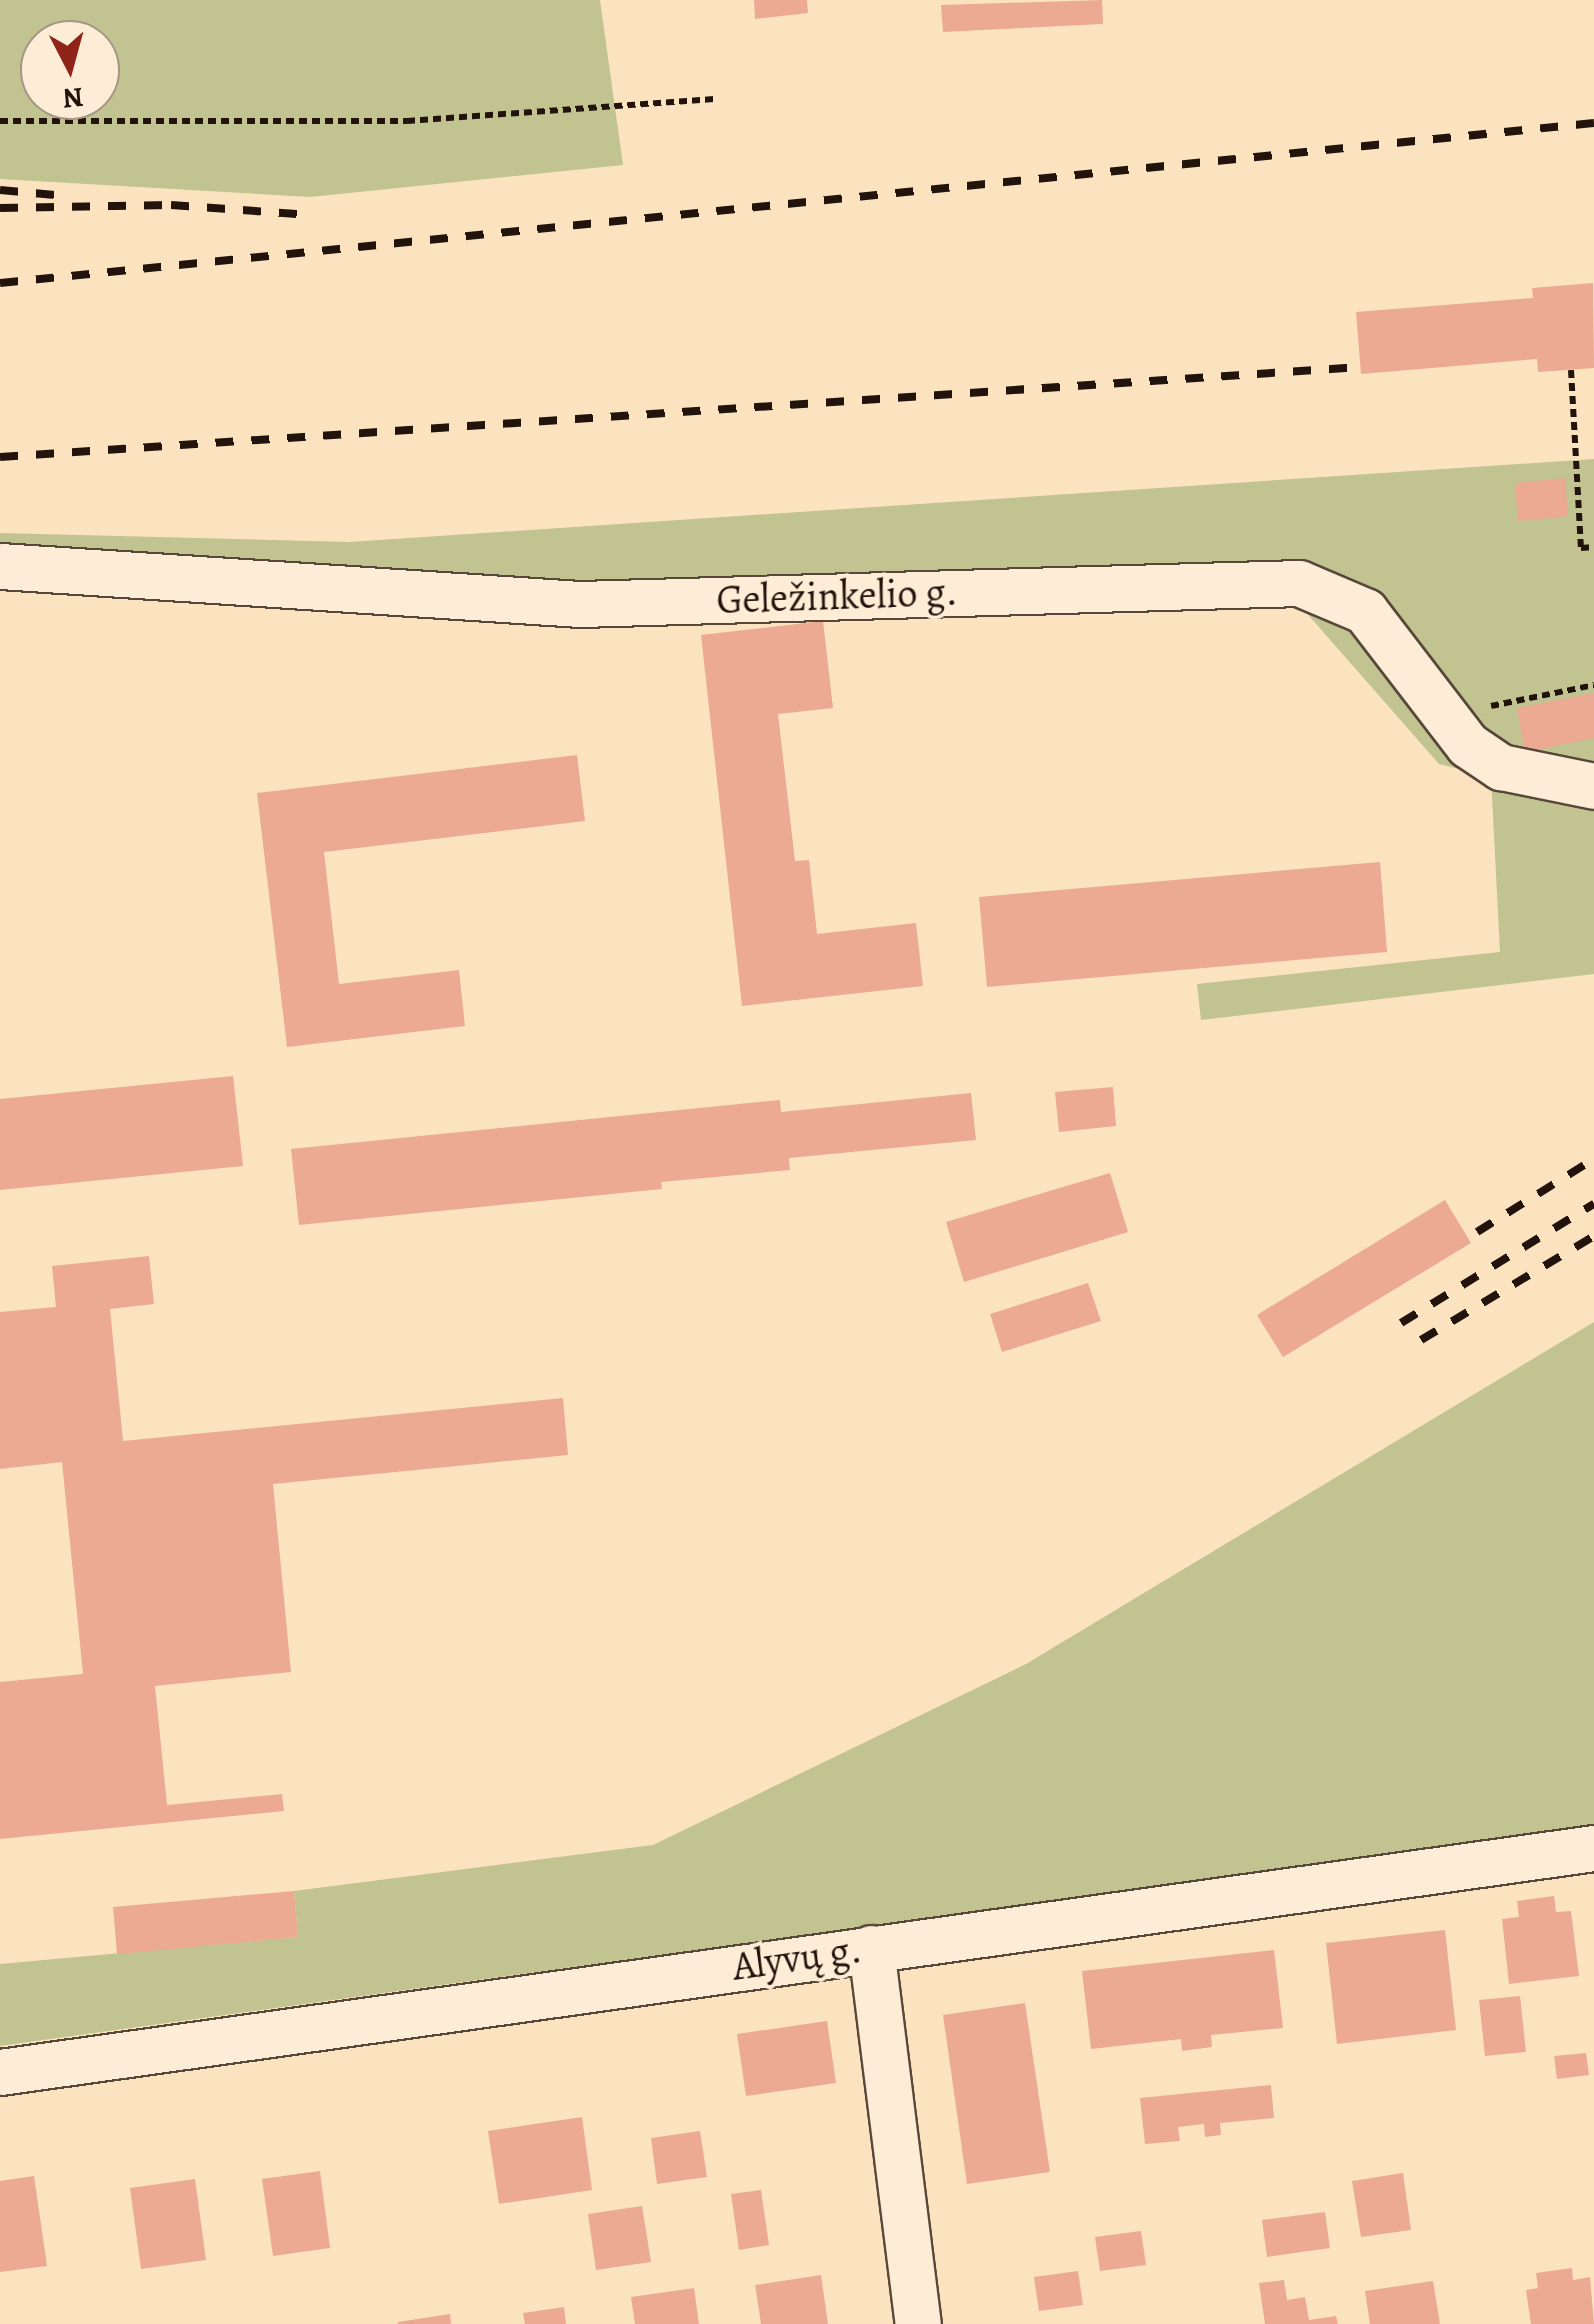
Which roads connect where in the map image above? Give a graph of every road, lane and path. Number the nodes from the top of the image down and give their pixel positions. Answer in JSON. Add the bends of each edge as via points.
{"nodes":[{"id":1,"x":714,"y":99,"type":"dead end"},
{"id":2,"x":0,"y":121,"type":"edge"},
{"id":3,"x":1571,"y":370,"type":"dead end"},
{"id":4,"x":1594,"y":547,"type":"edge"},
{"id":5,"x":0,"y":566,"type":"edge"},
{"id":6,"x":1594,"y":685,"type":"edge"},
{"id":7,"x":1445,"y":715,"type":"junction"},
{"id":8,"x":1594,"y":786,"type":"edge"},
{"id":9,"x":1594,"y":1848,"type":"edge"},
{"id":10,"x":871,"y":1948,"type":"junction"},
{"id":11,"x":0,"y":2072,"type":"edge"},
{"id":12,"x":918,"y":2324,"type":"edge"}],
"edges":[{"from":1,"to":2,"type":"path","via":[[407,121]]},
{"from":3,"to":4,"type":"path","via":[[1580,548]]},
{"from":5,"to":7,"type":"street","name":"Geležinkelio g.","via":[[580,604],[1299,583],[1365,611]]},
{"from":6,"to":7,"type":"path"},
{"from":7,"to":8,"type":"street","name":"Geležinkelio g.","via":[[1468,746],[1501,767]]},
{"from":9,"to":10,"type":"street","name":"Alyvų g."},
{"from":10,"to":11,"type":"street","name":"Alyvų g."},
{"from":10,"to":12,"type":"street"}]}
